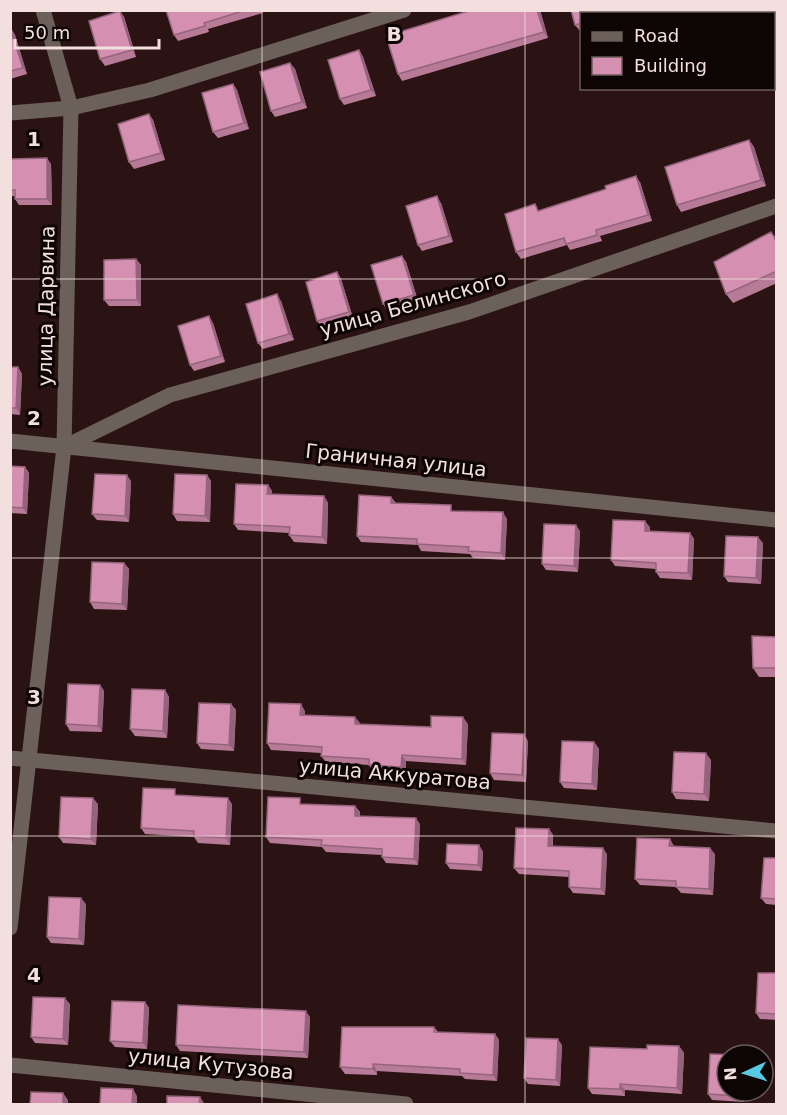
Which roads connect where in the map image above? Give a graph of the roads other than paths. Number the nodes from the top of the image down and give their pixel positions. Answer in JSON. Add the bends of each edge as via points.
{"nodes":[{"id":1,"x":43,"y":10,"type":"edge"},
{"id":2,"x":404,"y":10,"type":"edge"},
{"id":3,"x":71,"y":108,"type":"junction"},
{"id":4,"x":10,"y":113,"type":"edge"},
{"id":5,"x":777,"y":206,"type":"edge"},
{"id":6,"x":10,"y":441,"type":"edge"},
{"id":7,"x":64,"y":447,"type":"junction"},
{"id":8,"x":777,"y":520,"type":"edge"},
{"id":9,"x":10,"y":758,"type":"edge"},
{"id":10,"x":30,"y":760,"type":"junction"},
{"id":11,"x":777,"y":831,"type":"edge"},
{"id":12,"x":10,"y":928,"type":"edge"},
{"id":13,"x":10,"y":1065,"type":"edge"},
{"id":14,"x":406,"y":1104,"type":"edge"}],
"edges":[{"from":1,"to":3,"type":"street","name":"улица Дарвина"},
{"from":2,"to":3,"type":"street","via":[[150,90]]},
{"from":3,"to":4,"type":"street"},
{"from":3,"to":7,"type":"street","name":"улица Дарвина"},
{"from":5,"to":7,"type":"street","name":"улица Белинского","via":[[469,312],[170,395]]},
{"from":6,"to":7,"type":"street","name":"Граничная улица"},
{"from":7,"to":8,"type":"street","name":"Граничная улица"},
{"from":7,"to":10,"type":"street","name":"улица Дарвина"},
{"from":9,"to":10,"type":"street","name":"улица Аккуратова"},
{"from":10,"to":11,"type":"street","name":"улица Аккуратова"},
{"from":10,"to":12,"type":"street","name":"улица Дарвина"},
{"from":13,"to":14,"type":"street","name":"улица Кутузова"}]}
